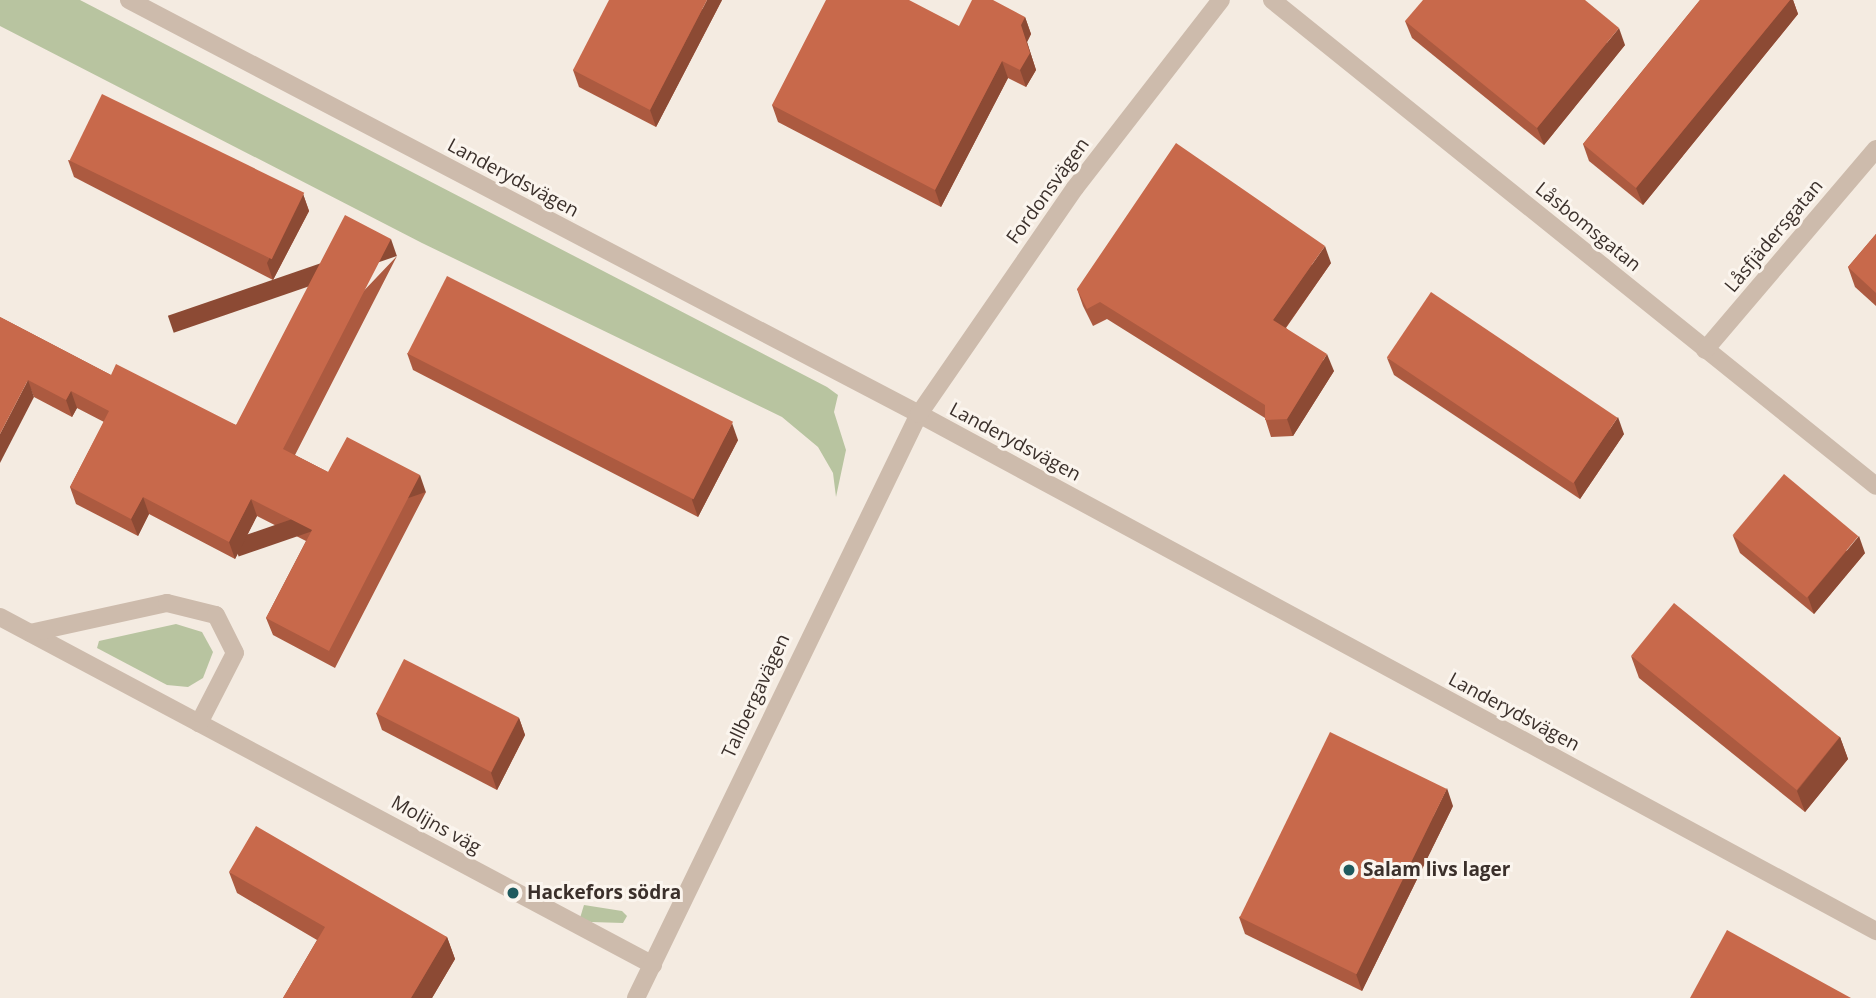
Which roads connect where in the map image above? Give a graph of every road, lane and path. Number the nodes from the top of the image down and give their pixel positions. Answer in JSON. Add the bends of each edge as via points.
{"nodes":[{"id":1,"x":129,"y":0,"type":"edge"},
{"id":2,"x":1221,"y":0,"type":"edge"},
{"id":3,"x":1272,"y":0,"type":"edge"},
{"id":4,"x":1876,"y":149,"type":"edge"},
{"id":5,"x":1705,"y":349,"type":"junction"},
{"id":6,"x":919,"y":414,"type":"junction"},
{"id":7,"x":1876,"y":486,"type":"edge"},
{"id":8,"x":0,"y":617,"type":"edge"},
{"id":9,"x":30,"y":633,"type":"junction"},
{"id":10,"x":199,"y":723,"type":"junction"},
{"id":11,"x":1876,"y":931,"type":"edge"},
{"id":12,"x":653,"y":965,"type":"junction"},
{"id":13,"x":636,"y":998,"type":"edge"}],
"edges":[{"from":1,"to":6,"type":"street","name":"Landerydsvägen"},
{"from":2,"to":6,"type":"street","name":"Fordonsvägen","via":[[1075,188]]},
{"from":3,"to":5,"type":"street","name":"Låsbomsgatan"},
{"from":4,"to":5,"type":"street","name":"Låsfjädersgatan"},
{"from":5,"to":7,"type":"street","name":"Låsbomsgatan"},
{"from":6,"to":11,"type":"street","name":"Landerydsvägen"},
{"from":6,"to":12,"type":"street","name":"Tallbergavägen"},
{"from":8,"to":9,"type":"street","name":"Molijns väg"},
{"from":9,"to":10,"type":"street","name":"Molijns väg"},
{"from":9,"to":10,"type":"street","via":[[167,603],[216,615],[234,653]]},
{"from":10,"to":12,"type":"street","name":"Molijns väg"},
{"from":12,"to":13,"type":"street","name":"Tallbergavägen"}]}
